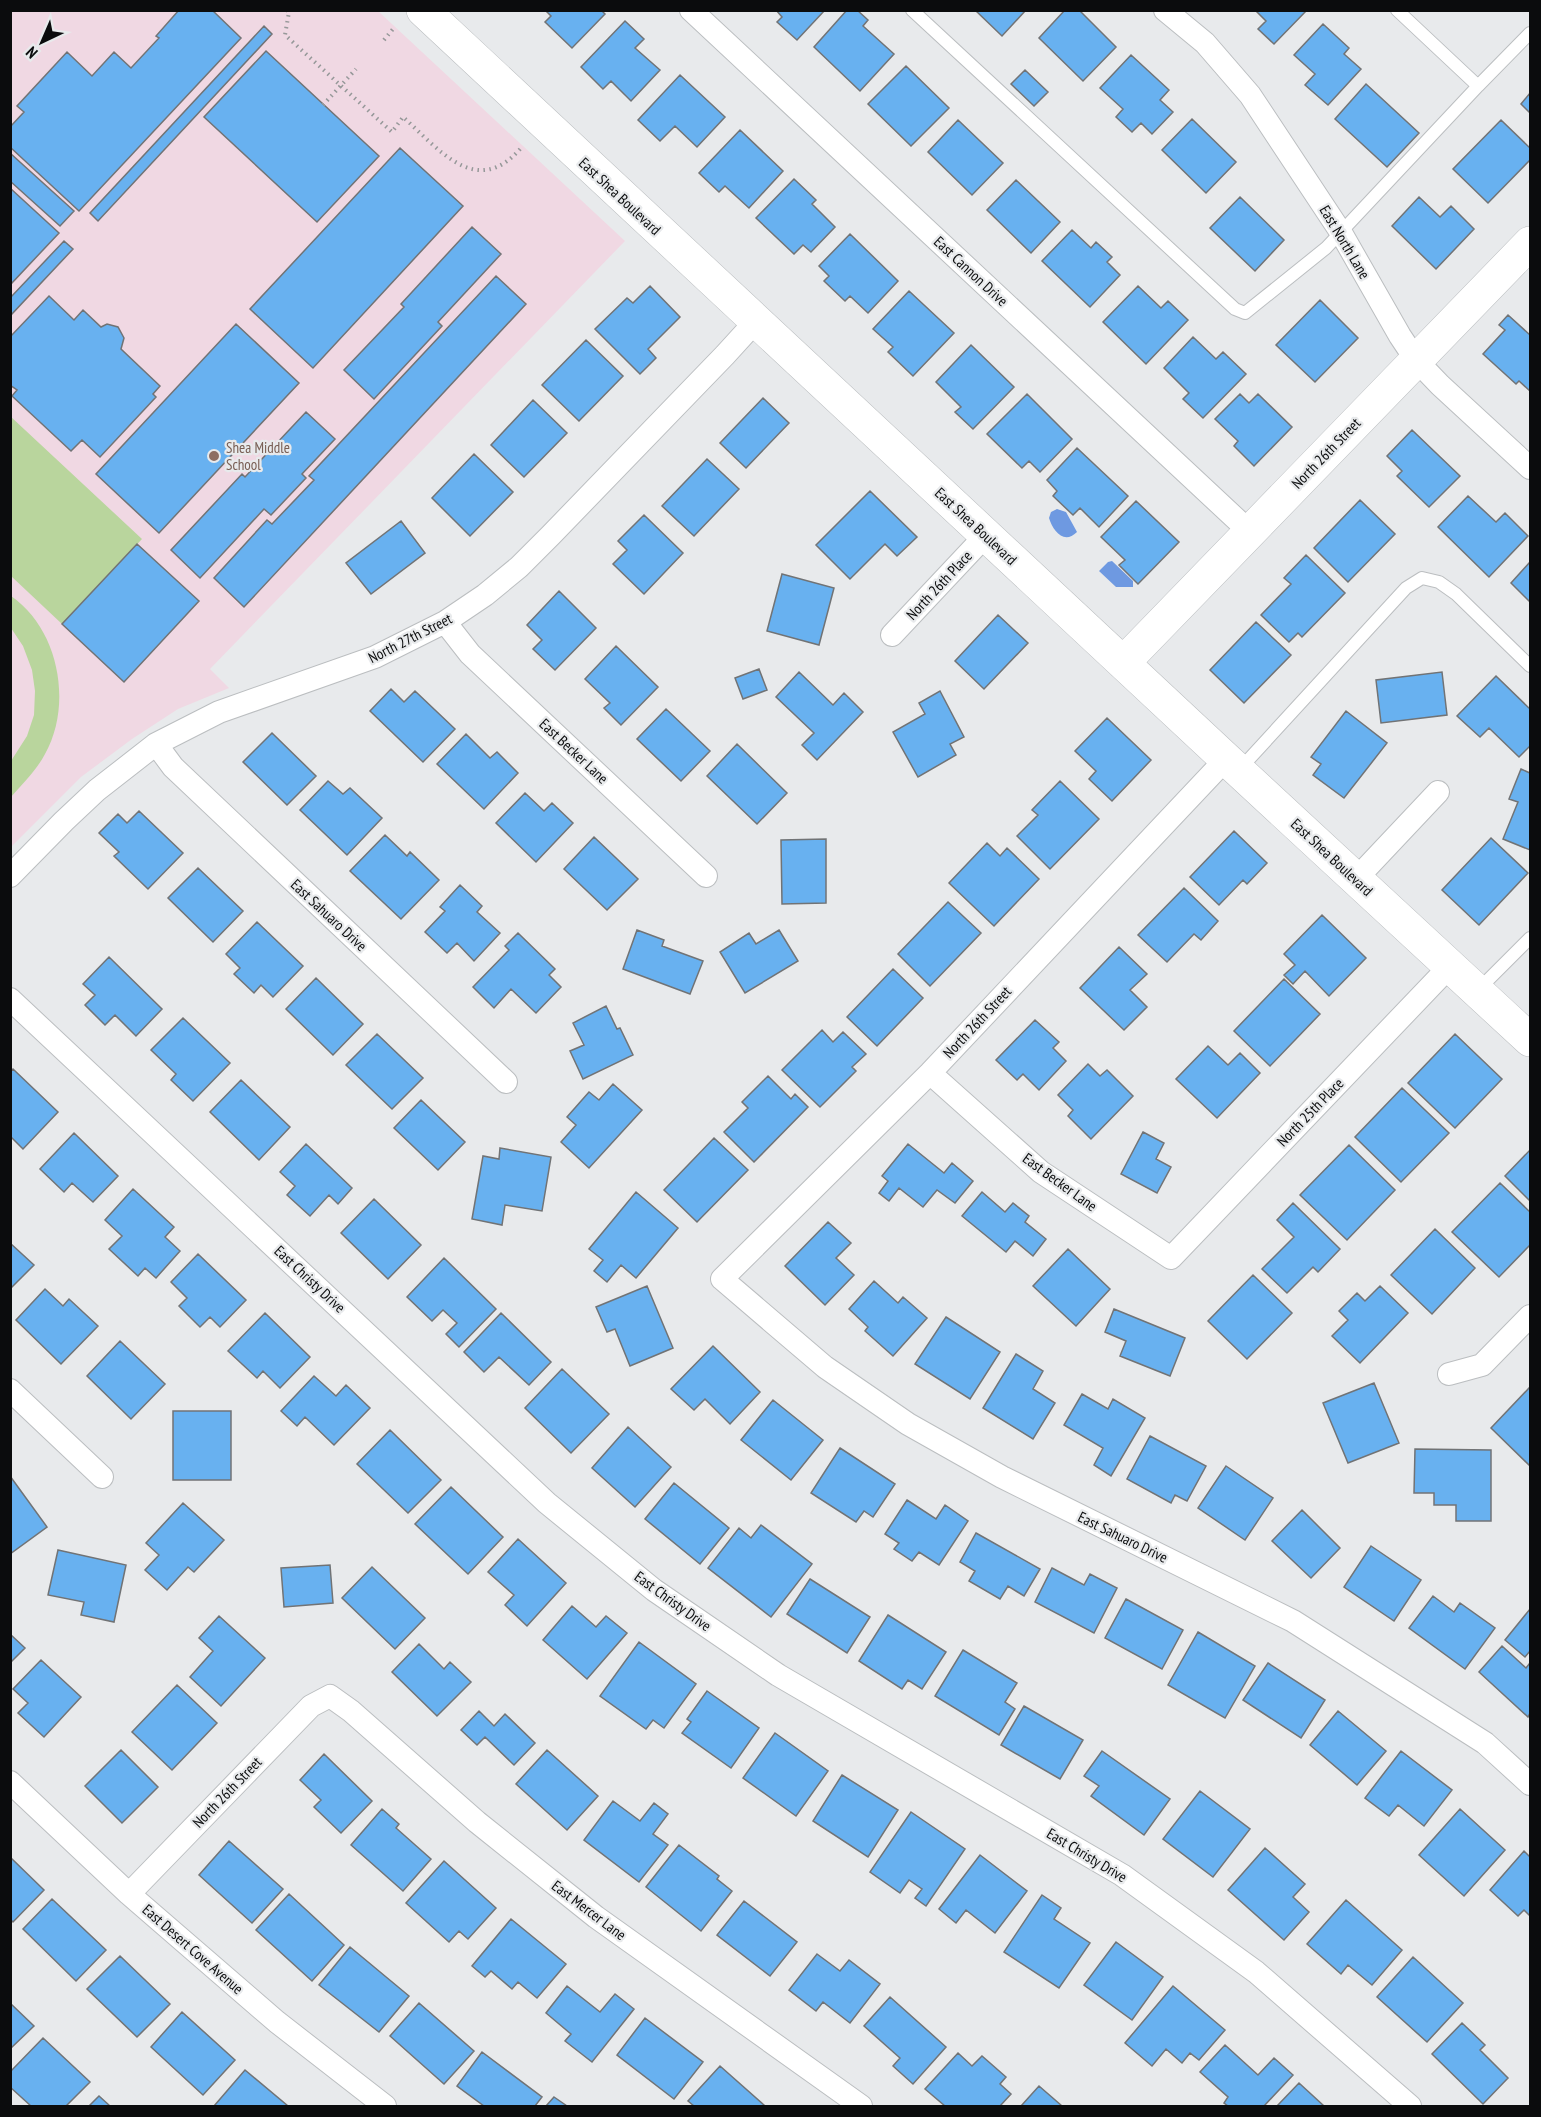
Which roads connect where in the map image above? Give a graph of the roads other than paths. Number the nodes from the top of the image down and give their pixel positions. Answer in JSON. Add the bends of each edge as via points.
{"nodes":[{"id":1,"x":423,"y":10,"type":"edge"},
{"id":2,"x":691,"y":10,"type":"edge"},
{"id":3,"x":912,"y":10,"type":"edge"},
{"id":4,"x":1165,"y":10,"type":"edge"},
{"id":5,"x":1397,"y":10,"type":"edge"},
{"id":6,"x":1530,"y":33,"type":"edge"},
{"id":7,"x":1478,"y":86,"type":"junction"},
{"id":8,"x":1340,"y":231,"type":"junction"},
{"id":9,"x":1527,"y":254,"type":"edge"},
{"id":10,"x":756,"y":321,"type":"junction"},
{"id":11,"x":1416,"y":360,"type":"junction"},
{"id":12,"x":1530,"y":468,"type":"edge"},
{"id":13,"x":1250,"y":532,"type":"junction"},
{"id":14,"x":986,"y":535,"type":"junction"},
{"id":15,"x":446,"y":622,"type":"junction"},
{"id":16,"x":892,"y":636,"type":"dead end"},
{"id":17,"x":1123,"y":663,"type":"junction"},
{"id":18,"x":1530,"y":666,"type":"edge"},
{"id":19,"x":156,"y":744,"type":"junction"},
{"id":20,"x":1232,"y":765,"type":"junction"},
{"id":21,"x":1438,"y":792,"type":"dead end"},
{"id":22,"x":10,"y":876,"type":"edge"},
{"id":23,"x":706,"y":876,"type":"dead end"},
{"id":24,"x":1356,"y":879,"type":"junction"},
{"id":25,"x":1530,"y":938,"type":"edge"},
{"id":26,"x":1450,"y":966,"type":"junction"},
{"id":27,"x":1477,"y":991,"type":"junction"},
{"id":28,"x":10,"y":999,"type":"edge"},
{"id":29,"x":1530,"y":1040,"type":"edge"},
{"id":30,"x":930,"y":1073,"type":"junction"},
{"id":31,"x":506,"y":1082,"type":"dead end"},
{"id":32,"x":1171,"y":1258,"type":"joint"},
{"id":33,"x":722,"y":1279,"type":"joint"},
{"id":34,"x":1530,"y":1316,"type":"edge"},
{"id":35,"x":1449,"y":1374,"type":"dead end"},
{"id":36,"x":10,"y":1390,"type":"edge"},
{"id":37,"x":102,"y":1477,"type":"dead end"},
{"id":38,"x":330,"y":1696,"type":"joint"},
{"id":39,"x":10,"y":1782,"type":"edge"},
{"id":40,"x":1530,"y":1784,"type":"edge"},
{"id":41,"x":129,"y":1894,"type":"junction"},
{"id":42,"x":385,"y":2106,"type":"edge"},
{"id":43,"x":861,"y":2106,"type":"edge"},
{"id":44,"x":1410,"y":2106,"type":"edge"}],
"edges":[{"from":1,"to":10,"type":"street","name":"East Shea Boulevard"},
{"from":2,"to":13,"type":"street","name":"East Cannon Drive"},
{"from":3,"to":8,"type":"lane","via":[[1235,309],[1245,314],[1326,248]]},
{"from":4,"to":8,"type":"street","name":"East North Lane","via":[[1205,43],[1250,95]]},
{"from":5,"to":7,"type":"lane"},
{"from":6,"to":7,"type":"lane"},
{"from":7,"to":8,"type":"lane"},
{"from":8,"to":11,"type":"street","name":"East North Lane"},
{"from":9,"to":11,"type":"street","name":"North 26th Street"},
{"from":10,"to":14,"type":"street","name":"East Shea Boulevard"},
{"from":10,"to":15,"type":"street","name":"North 27th Street","via":[[519,567]]},
{"from":11,"to":12,"type":"street","name":"East North Lane"},
{"from":11,"to":13,"type":"street","name":"North 26th Street"},
{"from":13,"to":17,"type":"street","name":"North 26th Street"},
{"from":14,"to":16,"type":"street","name":"North 26th Place"},
{"from":14,"to":17,"type":"street","name":"East Shea Boulevard"},
{"from":15,"to":19,"type":"street","name":"North 27th Street","via":[[375,657],[219,712]]},
{"from":15,"to":23,"type":"street","name":"East Becker Lane","via":[[470,654]]},
{"from":17,"to":20,"type":"street","name":"East Shea Boulevard"},
{"from":18,"to":20,"type":"lane","via":[[1456,594],[1439,582],[1422,578],[1406,588]]},
{"from":19,"to":22,"type":"street","name":"North 27th Street","via":[[98,790]]},
{"from":19,"to":31,"type":"street","name":"East Sahuaro Drive","via":[[173,767]]},
{"from":20,"to":24,"type":"street","name":"East Shea Boulevard"},
{"from":20,"to":30,"type":"street","name":"North 26th Street"},
{"from":21,"to":24,"type":"street"},
{"from":24,"to":26,"type":"street","name":"East Shea Boulevard"},
{"from":25,"to":27,"type":"lane"},
{"from":26,"to":27,"type":"street","name":"East Shea Boulevard"},
{"from":26,"to":32,"type":"street","name":"North 25th Place"},
{"from":27,"to":29,"type":"street","name":"East Shea Boulevard"},
{"from":28,"to":44,"type":"street","name":"East Christy Drive","via":[[547,1503],[654,1590],[778,1675],[1122,1875],[1257,1972]]},
{"from":30,"to":32,"type":"street","name":"East Becker Lane","via":[[1041,1172]]},
{"from":30,"to":33,"type":"street","name":"North 26th Street"},
{"from":33,"to":40,"type":"street","name":"East Sahuaro Drive","via":[[825,1367],[908,1424],[1002,1477],[1293,1621],[1485,1743]]},
{"from":34,"to":35,"type":"street","via":[[1482,1365]]},
{"from":36,"to":37,"type":"street"},
{"from":38,"to":41,"type":"street","name":"North 26th Street","via":[[311,1706]]},
{"from":38,"to":43,"type":"street","name":"East Mercer Lane","via":[[596,1917]]},
{"from":39,"to":41,"type":"street","name":"East Desert Cove Avenue"},
{"from":41,"to":42,"type":"street","name":"East Desert Cove Avenue","via":[[277,2022]]}]}
